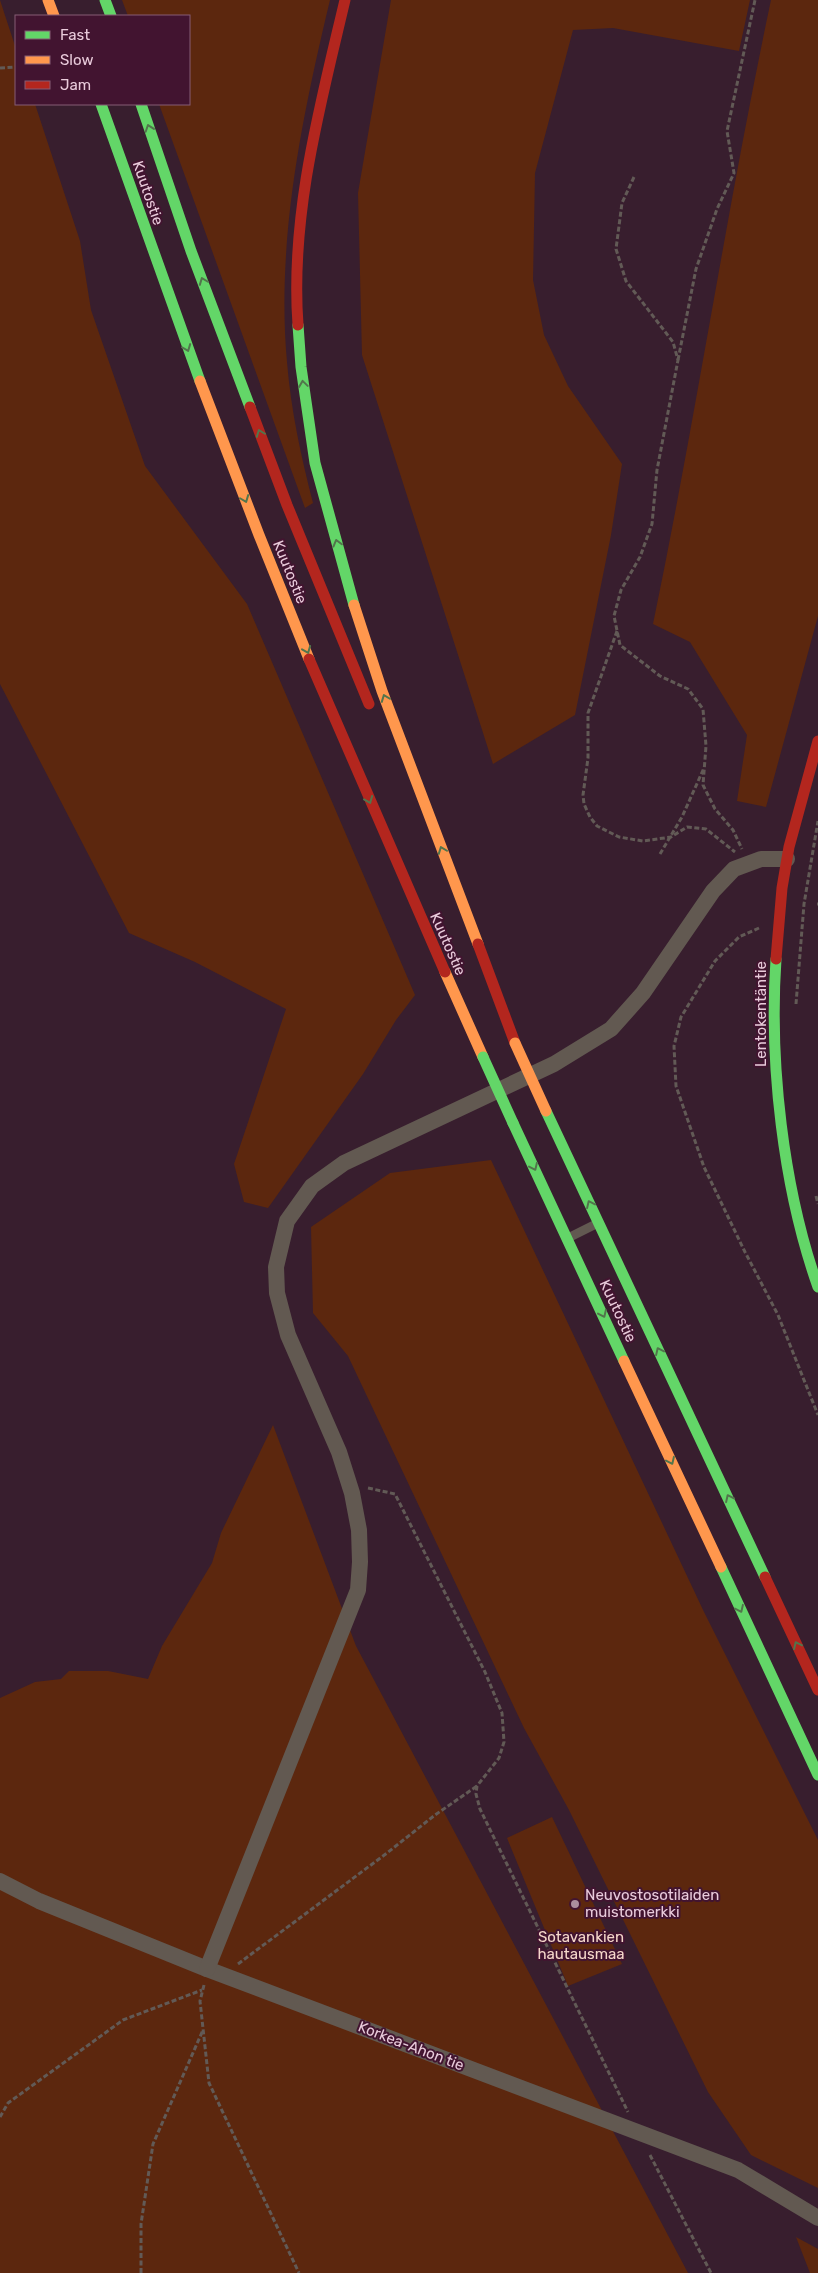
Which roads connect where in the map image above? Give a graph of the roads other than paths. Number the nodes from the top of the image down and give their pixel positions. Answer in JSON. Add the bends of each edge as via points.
{"nodes":[{"id":1,"x":48,"y":0,"type":"edge"},
{"id":2,"x":105,"y":0,"type":"edge"},
{"id":3,"x":345,"y":0,"type":"edge"},
{"id":4,"x":54,"y":15,"type":"edge"},
{"id":5,"x":110,"y":15,"type":"edge"},
{"id":6,"x":89,"y":105,"type":"edge"},
{"id":7,"x":101,"y":105,"type":"edge"},
{"id":8,"x":141,"y":105,"type":"edge"},
{"id":9,"x":178,"y":324,"type":"junction"},
{"id":10,"x":374,"y":716,"type":"dead end"},
{"id":11,"x":818,"y":741,"type":"edge"},
{"id":12,"x":417,"y":816,"type":"dead end"},
{"id":13,"x":787,"y":859,"type":"junction"},
{"id":14,"x":515,"y":1043,"type":"junction"},
{"id":15,"x":599,"y":1223,"type":"junction"},
{"id":16,"x":567,"y":1238,"type":"junction"},
{"id":17,"x":818,"y":1287,"type":"edge"},
{"id":18,"x":818,"y":1690,"type":"edge"},
{"id":19,"x":818,"y":1775,"type":"edge"},
{"id":20,"x":0,"y":1881,"type":"edge"},
{"id":21,"x":207,"y":1969,"type":"junction"},
{"id":22,"x":818,"y":2218,"type":"edge"}],
"edges":[{"from":1,"to":4,"type":"main road"},
{"from":2,"to":5,"type":"main road"},
{"from":14,"to":3,"type":"main road","one_way":true,"via":[[382,691],[356,612],[315,463],[297,311],[300,220],[315,129]]},
{"from":6,"to":9,"type":"main road"},
{"from":7,"to":9,"type":"main road","name":"Kuutostie"},
{"from":10,"to":8,"type":"main road","name":"Kuutostie","one_way":true,"via":[[286,505],[191,251]]},
{"from":9,"to":16,"type":"main road","name":"Kuutostie","one_way":true,"bridge":true,"via":[[259,536],[391,855]]},
{"from":11,"to":13,"type":"main road","name":"Lentokentäntie"},
{"from":12,"to":14,"type":"main road","name":"Kuutostie"},
{"from":13,"to":17,"type":"main road","name":"Lentokentäntie","via":[[775,955],[776,1076],[797,1215]]},
{"from":13,"to":21,"type":"street","via":[[762,859],[734,869],[713,891],[626,1015],[611,1029],[554,1064],[344,1163],[312,1186],[287,1221],[276,1267],[277,1294],[288,1334],[339,1452],[352,1493],[359,1530],[358,1590]]},
{"from":15,"to":14,"type":"main road","name":"Kuutostie","one_way":true,"bridge":true},
{"from":15,"to":16,"type":"lane"},
{"from":18,"to":15,"type":"main road","name":"Kuutostie","one_way":true},
{"from":16,"to":19,"type":"main road","name":"Kuutostie","one_way":true},
{"from":20,"to":21,"type":"street","name":"Korkea-Ahon tie","via":[[39,1901]]},
{"from":21,"to":22,"type":"street","name":"Korkea-Ahon tie","via":[[738,2170]]}]}
